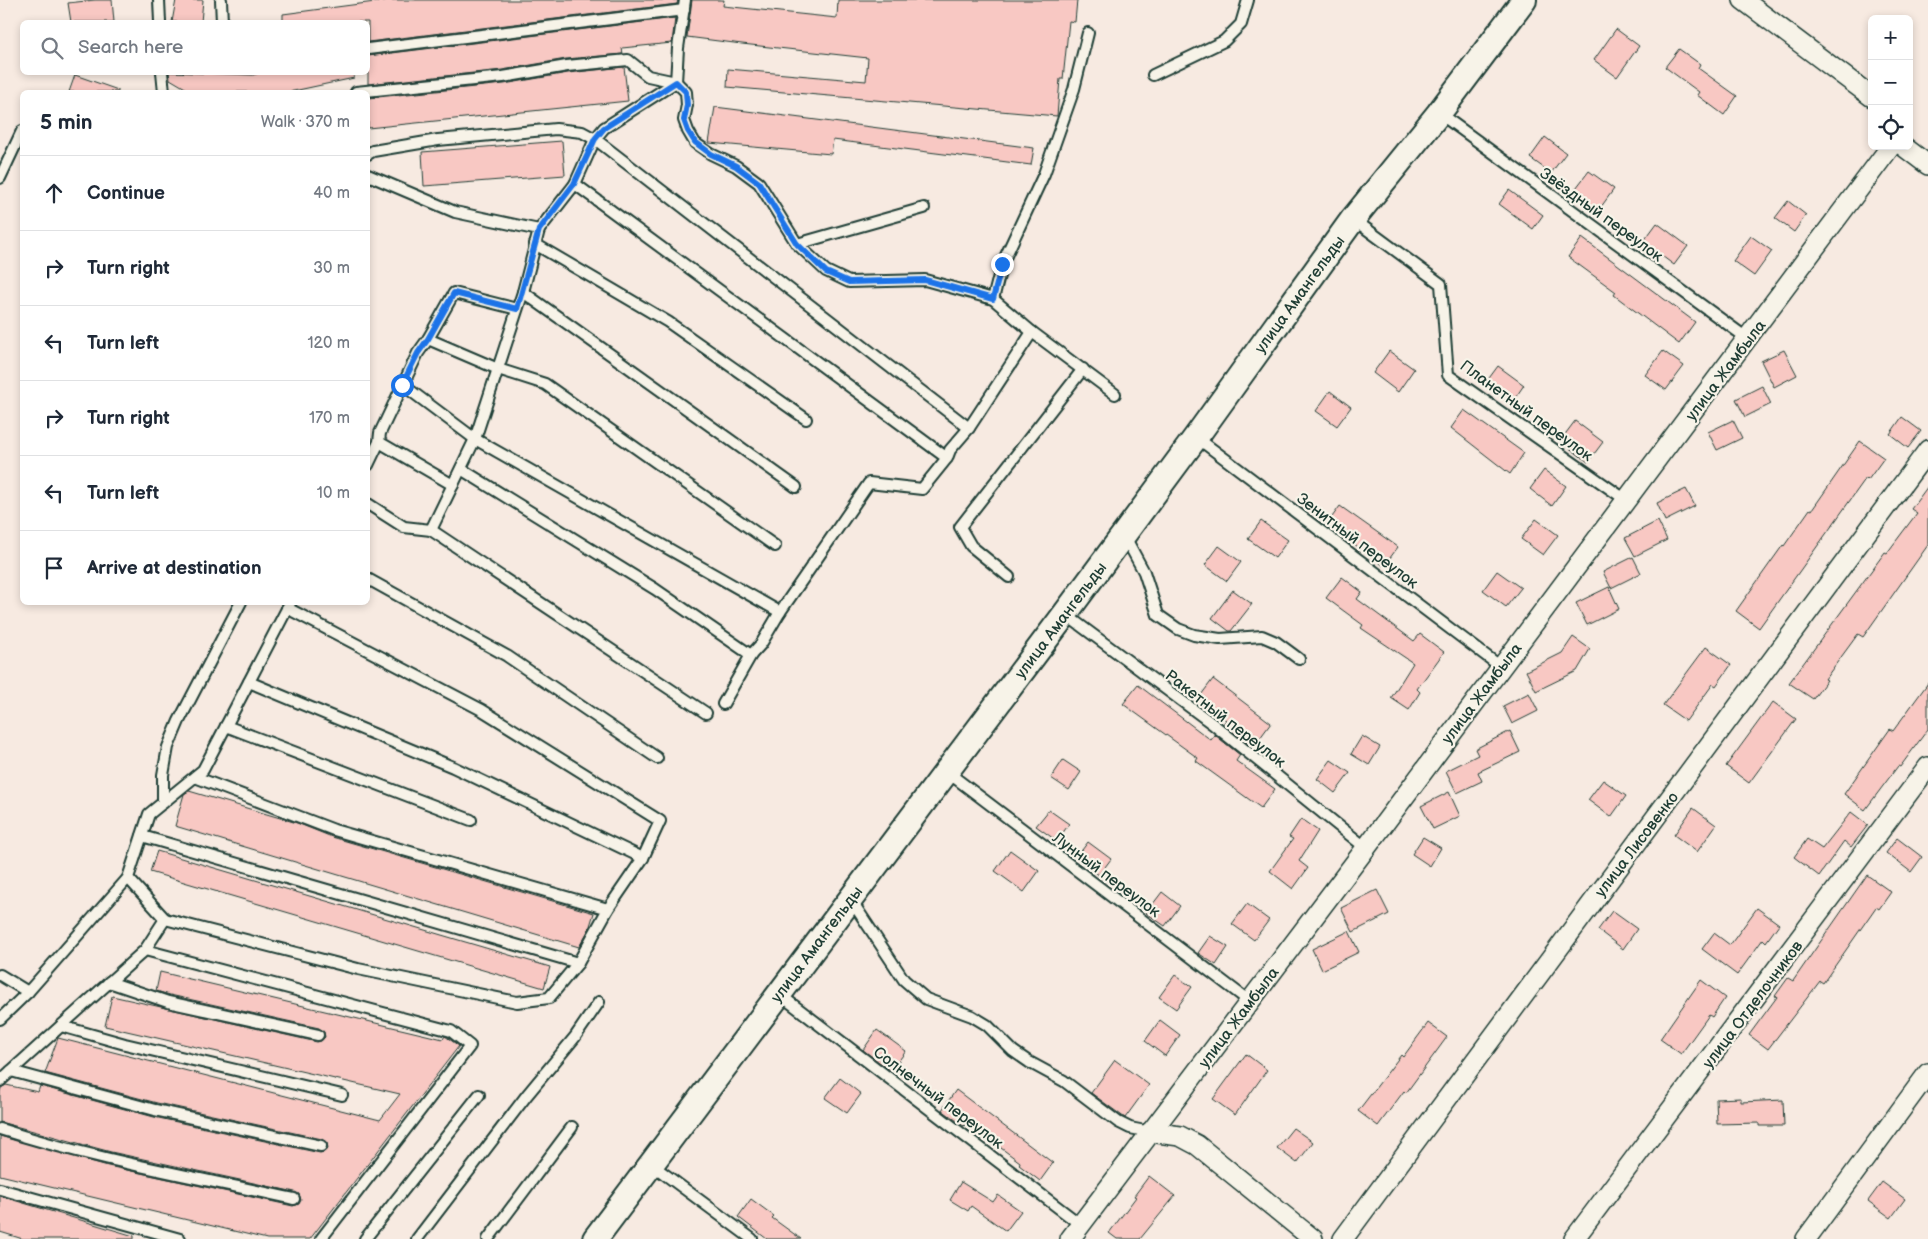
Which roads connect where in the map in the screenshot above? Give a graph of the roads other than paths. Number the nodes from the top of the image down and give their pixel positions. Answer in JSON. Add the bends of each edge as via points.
{"nodes":[{"id":1,"x":158,"y":0,"type":"edge"},
{"id":2,"x":221,"y":0,"type":"edge"},
{"id":3,"x":1248,"y":0,"type":"edge"},
{"id":4,"x":1524,"y":0,"type":"edge"},
{"id":5,"x":1743,"y":0,"type":"edge"},
{"id":6,"x":685,"y":5,"type":"edge"},
{"id":7,"x":160,"y":20,"type":"edge"},
{"id":8,"x":222,"y":20,"type":"edge"},
{"id":9,"x":1088,"y":33,"type":"dead end"},
{"id":10,"x":370,"y":49,"type":"edge"},
{"id":11,"x":162,"y":75,"type":"edge"},
{"id":12,"x":1154,"y":75,"type":"dead end"},
{"id":13,"x":676,"y":82,"type":"junction"},
{"id":14,"x":164,"y":90,"type":"edge"},
{"id":15,"x":370,"y":91,"type":"edge"},
{"id":16,"x":1868,"y":94,"type":"edge"},
{"id":17,"x":1439,"y":112,"type":"junction"},
{"id":18,"x":20,"y":135,"type":"edge"},
{"id":19,"x":595,"y":139,"type":"junction"},
{"id":20,"x":1888,"y":150,"type":"edge"},
{"id":21,"x":1908,"y":150,"type":"edge"},
{"id":22,"x":370,"y":153,"type":"edge"},
{"id":23,"x":1928,"y":165,"type":"edge"},
{"id":24,"x":370,"y":176,"type":"edge"},
{"id":25,"x":0,"y":178,"type":"edge"},
{"id":26,"x":574,"y":184,"type":"junction"},
{"id":27,"x":924,"y":208,"type":"dead end"},
{"id":28,"x":1353,"y":219,"type":"junction"},
{"id":29,"x":539,"y":230,"type":"junction"},
{"id":30,"x":536,"y":244,"type":"junction"},
{"id":31,"x":797,"y":244,"type":"junction"},
{"id":32,"x":523,"y":292,"type":"junction"},
{"id":33,"x":993,"y":299,"type":"junction"},
{"id":34,"x":517,"y":309,"type":"junction"},
{"id":35,"x":1032,"y":332,"type":"junction"},
{"id":36,"x":428,"y":339,"type":"junction"},
{"id":37,"x":1748,"y":339,"type":"junction"},
{"id":38,"x":498,"y":369,"type":"junction"},
{"id":39,"x":1083,"y":369,"type":"junction"},
{"id":40,"x":402,"y":385,"type":"junction"},
{"id":41,"x":1115,"y":394,"type":"dead end"},
{"id":42,"x":806,"y":419,"type":"dead end"},
{"id":43,"x":969,"y":428,"type":"junction"},
{"id":44,"x":1196,"y":437,"type":"junction"},
{"id":45,"x":475,"y":439,"type":"junction"},
{"id":46,"x":379,"y":442,"type":"junction"},
{"id":47,"x":1928,"y":450,"type":"edge"},
{"id":48,"x":947,"y":458,"type":"junction"},
{"id":49,"x":370,"y":461,"type":"edge"},
{"id":50,"x":461,"y":469,"type":"junction"},
{"id":51,"x":453,"y":485,"type":"junction"},
{"id":52,"x":796,"y":487,"type":"dead end"},
{"id":53,"x":1626,"y":500,"type":"junction"},
{"id":54,"x":370,"y":505,"type":"edge"},
{"id":55,"x":431,"y":530,"type":"junction"},
{"id":56,"x":1124,"y":534,"type":"junction"},
{"id":57,"x":774,"y":546,"type":"dead end"},
{"id":58,"x":1009,"y":576,"type":"dead end"},
{"id":59,"x":370,"y":580,"type":"edge"},
{"id":60,"x":239,"y":605,"type":"edge"},
{"id":61,"x":289,"y":605,"type":"edge"},
{"id":62,"x":780,"y":612,"type":"junction"},
{"id":63,"x":1065,"y":614,"type":"junction"},
{"id":64,"x":751,"y":655,"type":"junction"},
{"id":65,"x":1299,"y":659,"type":"dead end"},
{"id":66,"x":1501,"y":667,"type":"junction"},
{"id":67,"x":249,"y":682,"type":"junction"},
{"id":68,"x":723,"y":704,"type":"dead end"},
{"id":69,"x":706,"y":712,"type":"dead end"},
{"id":70,"x":226,"y":726,"type":"junction"},
{"id":71,"x":657,"y":758,"type":"dead end"},
{"id":72,"x":1928,"y":767,"type":"edge"},
{"id":73,"x":946,"y":771,"type":"junction"},
{"id":74,"x":194,"y":777,"type":"junction"},
{"id":75,"x":162,"y":803,"type":"junction"},
{"id":76,"x":471,"y":820,"type":"dead end"},
{"id":77,"x":142,"y":836,"type":"junction"},
{"id":78,"x":1366,"y":848,"type":"junction"},
{"id":79,"x":643,"y":858,"type":"junction"},
{"id":80,"x":128,"y":878,"type":"junction"},
{"id":81,"x":850,"y":899,"type":"junction"},
{"id":82,"x":608,"y":909,"type":"junction"},
{"id":83,"x":165,"y":919,"type":"junction"},
{"id":84,"x":144,"y":950,"type":"junction"},
{"id":85,"x":578,"y":963,"type":"junction"},
{"id":86,"x":0,"y":975,"type":"edge"},
{"id":87,"x":109,"y":982,"type":"junction"},
{"id":88,"x":28,"y":992,"type":"junction"},
{"id":89,"x":779,"y":994,"type":"junction"},
{"id":90,"x":1249,"y":1001,"type":"junction"},
{"id":91,"x":599,"y":1002,"type":"dead end"},
{"id":92,"x":0,"y":1019,"type":"edge"},
{"id":93,"x":61,"y":1026,"type":"junction"},
{"id":94,"x":318,"y":1035,"type":"dead end"},
{"id":95,"x":11,"y":1071,"type":"junction"},
{"id":96,"x":1928,"y":1073,"type":"edge"},
{"id":97,"x":0,"y":1081,"type":"edge"},
{"id":98,"x":342,"y":1095,"type":"dead end"},
{"id":99,"x":479,"y":1095,"type":"dead end"},
{"id":100,"x":572,"y":1127,"type":"dead end"},
{"id":101,"x":0,"y":1129,"type":"edge"},
{"id":102,"x":1150,"y":1132,"type":"junction"},
{"id":103,"x":321,"y":1146,"type":"dead end"},
{"id":104,"x":651,"y":1164,"type":"junction"},
{"id":105,"x":0,"y":1189,"type":"edge"},
{"id":106,"x":294,"y":1199,"type":"dead end"},
{"id":107,"x":1076,"y":1232,"type":"edge"},
{"id":108,"x":180,"y":1239,"type":"edge"},
{"id":109,"x":320,"y":1239,"type":"edge"},
{"id":110,"x":365,"y":1239,"type":"edge"},
{"id":111,"x":417,"y":1239,"type":"edge"},
{"id":112,"x":488,"y":1239,"type":"edge"},
{"id":113,"x":595,"y":1239,"type":"edge"},
{"id":114,"x":752,"y":1239,"type":"edge"},
{"id":115,"x":1313,"y":1239,"type":"edge"},
{"id":116,"x":1343,"y":1239,"type":"edge"},
{"id":117,"x":1574,"y":1239,"type":"edge"},
{"id":118,"x":1806,"y":1239,"type":"edge"}],
"edges":[{"from":1,"to":7,"type":"lane"},
{"from":2,"to":8,"type":"lane"},
{"from":3,"to":12,"type":"lane","via":[[1241,24],[1224,41]]},
{"from":4,"to":17,"type":"street","name":"улица Амангельды"},
{"from":5,"to":16,"type":"street"},
{"from":6,"to":10,"type":"lane"},
{"from":6,"to":13,"type":"lane"},
{"from":9,"to":33,"type":"lane","via":[[1074,88],[1044,174],[1002,264]]},
{"from":11,"to":14,"type":"lane"},
{"from":13,"to":15,"type":"lane","via":[[648,76],[628,60]]},
{"from":13,"to":19,"type":"lane","via":[[604,128]]},
{"from":13,"to":31,"type":"lane","via":[[686,92],[684,120],[695,142],[759,183]]},
{"from":17,"to":28,"type":"street","name":"улица Амангельды"},
{"from":17,"to":37,"type":"lane","name":"Звёздный переулок"},
{"from":18,"to":25,"type":"lane"},
{"from":19,"to":22,"type":"lane","via":[[582,132],[556,129],[438,140]]},
{"from":19,"to":26,"type":"lane"},
{"from":19,"to":43,"type":"lane"},
{"from":20,"to":37,"type":"street","name":"улица Жамбыла"},
{"from":21,"to":23,"type":"street"},
{"from":24,"to":29,"type":"lane","via":[[455,212]]},
{"from":26,"to":29,"type":"lane"},
{"from":26,"to":48,"type":"lane"},
{"from":27,"to":31,"type":"lane"},
{"from":28,"to":44,"type":"street","name":"улица Амангельды"},
{"from":28,"to":53,"type":"lane","name":"Планетный переулок","via":[[1441,284],[1448,375]]},
{"from":29,"to":30,"type":"lane"},
{"from":30,"to":32,"type":"lane"},
{"from":30,"to":42,"type":"lane","via":[[668,322]]},
{"from":31,"to":33,"type":"lane","via":[[826,272],[849,282],[925,280]]},
{"from":32,"to":34,"type":"lane"},
{"from":32,"to":52,"type":"lane"},
{"from":33,"to":35,"type":"lane"},
{"from":34,"to":36,"type":"lane","via":[[454,293]]},
{"from":34,"to":38,"type":"lane"},
{"from":35,"to":39,"type":"lane"},
{"from":35,"to":43,"type":"lane"},
{"from":36,"to":38,"type":"lane"},
{"from":36,"to":40,"type":"lane"},
{"from":37,"to":53,"type":"street","name":"улица Жамбыла"},
{"from":38,"to":45,"type":"lane"},
{"from":38,"to":57,"type":"lane","via":[[545,384]]},
{"from":39,"to":41,"type":"lane"},
{"from":39,"to":58,"type":"lane","via":[[960,527],[971,546]]},
{"from":40,"to":45,"type":"lane"},
{"from":40,"to":46,"type":"lane"},
{"from":43,"to":48,"type":"lane"},
{"from":44,"to":56,"type":"street","name":"улица Амангельды"},
{"from":44,"to":66,"type":"lane","name":"Зенитный переулок"},
{"from":45,"to":50,"type":"lane"},
{"from":45,"to":62,"type":"lane"},
{"from":46,"to":49,"type":"lane"},
{"from":46,"to":51,"type":"lane"},
{"from":47,"to":116,"type":"street","name":"улица Лисовенко"},
{"from":48,"to":62,"type":"lane","via":[[922,489],[869,482]]},
{"from":50,"to":51,"type":"lane"},
{"from":50,"to":64,"type":"lane","via":[[655,589]]},
{"from":51,"to":55,"type":"lane"},
{"from":53,"to":66,"type":"street","name":"улица Жамбыла"},
{"from":54,"to":55,"type":"lane","via":[[404,527]]},
{"from":55,"to":69,"type":"lane"},
{"from":56,"to":63,"type":"street","name":"улица Амангельды"},
{"from":56,"to":65,"type":"lane","via":[[1144,572],[1158,615],[1178,630],[1220,639],[1262,636]]},
{"from":59,"to":71,"type":"lane","via":[[507,656]]},
{"from":60,"to":75,"type":"lane","via":[[168,747]]},
{"from":61,"to":67,"type":"lane"},
{"from":61,"to":79,"type":"lane","via":[[482,710],[660,821]]},
{"from":62,"to":64,"type":"lane"},
{"from":63,"to":73,"type":"street","name":"улица Амангельды"},
{"from":63,"to":78,"type":"lane","name":"Ракетный переулок","via":[[1214,725]]},
{"from":64,"to":68,"type":"lane"},
{"from":66,"to":78,"type":"street","name":"улица Жамбыла"},
{"from":67,"to":70,"type":"lane"},
{"from":67,"to":79,"type":"lane","via":[[453,767]]},
{"from":70,"to":74,"type":"lane","via":[[203,770]]},
{"from":70,"to":76,"type":"lane"},
{"from":72,"to":117,"type":"street","name":"улица Отделочников"},
{"from":73,"to":81,"type":"street","name":"улица Амангельды"},
{"from":73,"to":90,"type":"lane","name":"Лунный переулок"},
{"from":74,"to":75,"type":"lane"},
{"from":74,"to":82,"type":"lane","via":[[334,830]]},
{"from":75,"to":77,"type":"lane","via":[[149,814]]},
{"from":77,"to":80,"type":"lane"},
{"from":77,"to":85,"type":"lane"},
{"from":78,"to":90,"type":"street","name":"улица Жамбыла"},
{"from":79,"to":82,"type":"lane"},
{"from":80,"to":83,"type":"lane"},
{"from":80,"to":88,"type":"lane"},
{"from":81,"to":89,"type":"street","name":"улица Амангельды"},
{"from":81,"to":102,"type":"lane","via":[[904,980],[926,999],[972,1016],[987,1025],[1013,1051],[1069,1084],[1118,1122]]},
{"from":82,"to":85,"type":"lane"},
{"from":83,"to":84,"type":"lane"},
{"from":83,"to":85,"type":"lane","via":[[358,969],[517,1002],[549,998]]},
{"from":84,"to":87,"type":"lane"},
{"from":84,"to":109,"type":"lane","via":[[451,1031],[470,1046]]},
{"from":86,"to":88,"type":"lane"},
{"from":87,"to":93,"type":"lane"},
{"from":87,"to":94,"type":"lane","via":[[168,1002]]},
{"from":88,"to":92,"type":"lane"},
{"from":89,"to":104,"type":"street","name":"улица Амангельды"},
{"from":89,"to":107,"type":"lane","name":"Солнечный переулок"},
{"from":90,"to":102,"type":"street","name":"улица Жамбыла"},
{"from":91,"to":111,"type":"lane","via":[[575,1038],[527,1095]]},
{"from":93,"to":95,"type":"lane"},
{"from":93,"to":98,"type":"lane"},
{"from":95,"to":97,"type":"lane"},
{"from":95,"to":103,"type":"lane","via":[[155,1110]]},
{"from":96,"to":118,"type":"street"},
{"from":99,"to":110,"type":"lane"},
{"from":100,"to":112,"type":"lane"},
{"from":101,"to":106,"type":"lane","via":[[134,1164]]},
{"from":102,"to":107,"type":"street","name":"улица Жамбыла"},
{"from":102,"to":115,"type":"street","via":[[1180,1136],[1197,1145]]},
{"from":104,"to":113,"type":"street","name":"улица Амангельды"},
{"from":104,"to":114,"type":"lane"},
{"from":105,"to":108,"type":"lane"}]}
